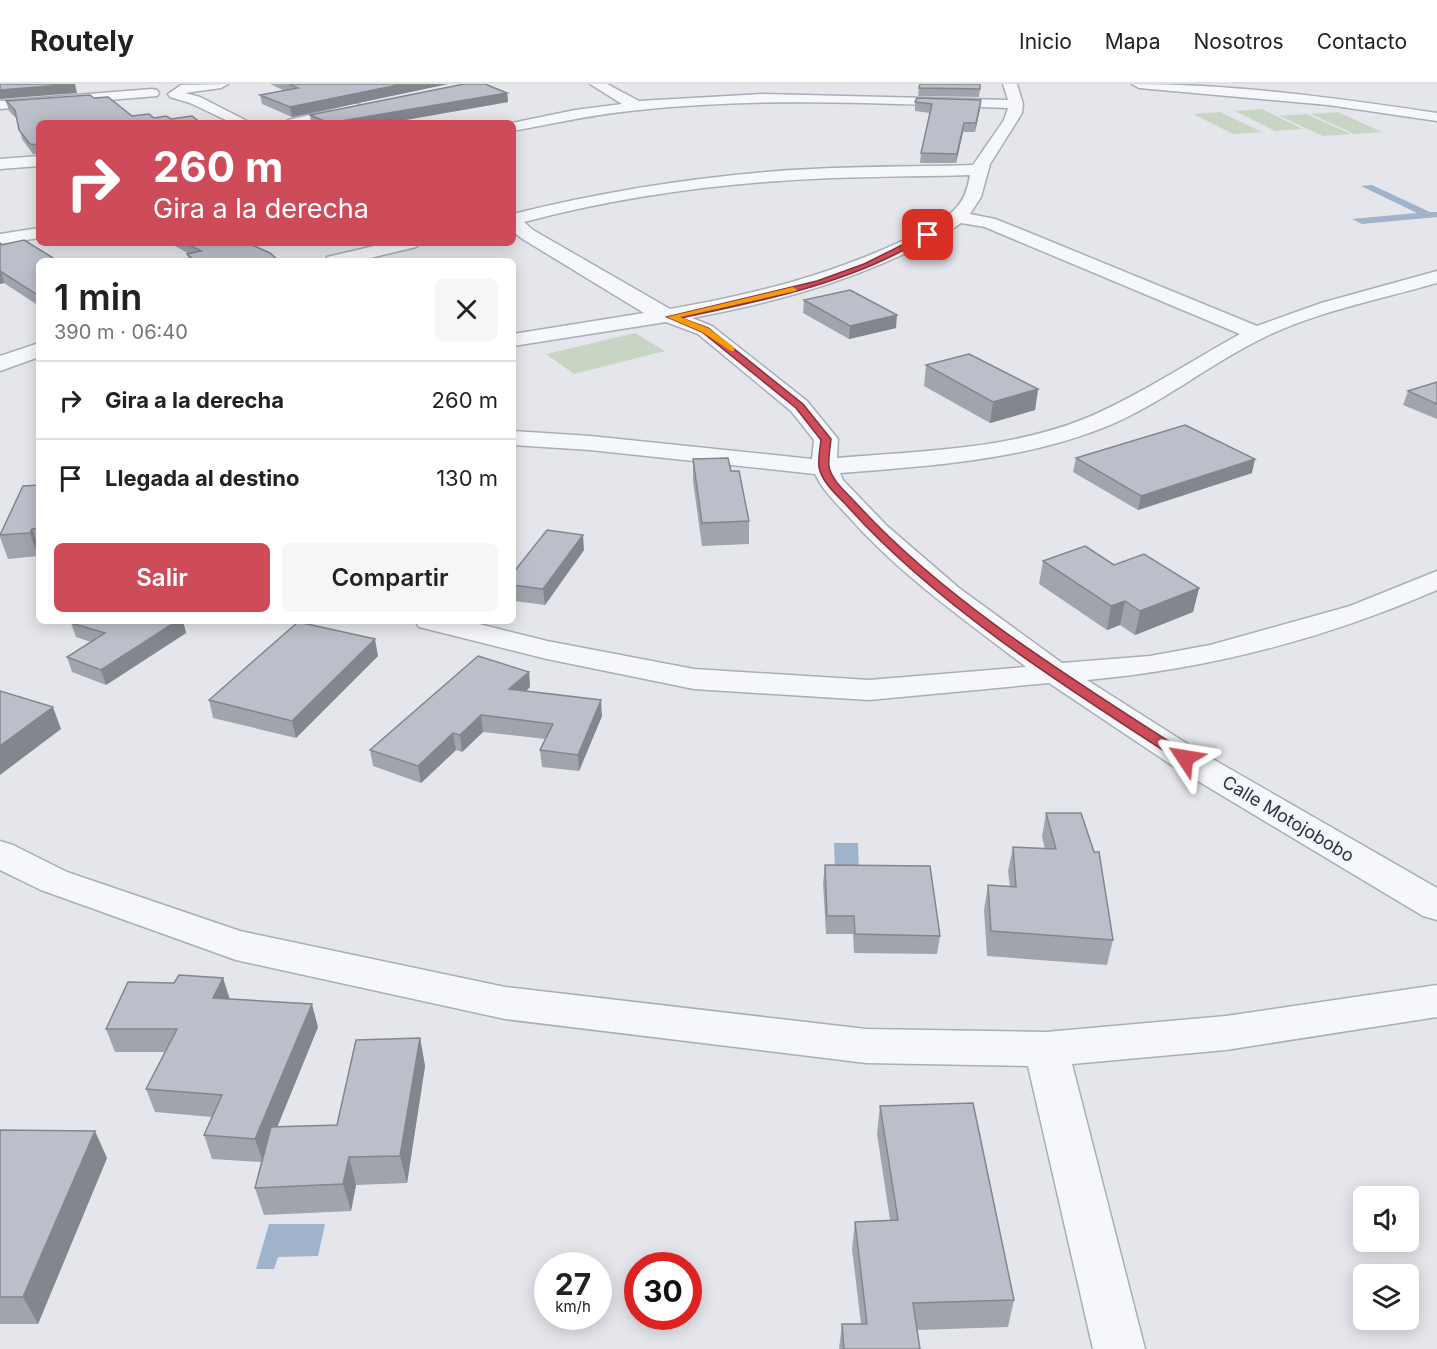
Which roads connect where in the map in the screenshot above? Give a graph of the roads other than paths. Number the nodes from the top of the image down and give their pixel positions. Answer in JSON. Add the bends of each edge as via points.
{"nodes":[{"id":1,"x":221,"y":84,"type":"edge"},
{"id":2,"x":597,"y":84,"type":"edge"},
{"id":3,"x":1010,"y":84,"type":"edge"},
{"id":4,"x":1139,"y":84,"type":"edge"},
{"id":5,"x":1171,"y":84,"type":"edge"},
{"id":6,"x":164,"y":89,"type":"edge"},
{"id":7,"x":1016,"y":104,"type":"junction"},
{"id":8,"x":0,"y":105,"type":"edge"},
{"id":9,"x":635,"y":105,"type":"junction"},
{"id":10,"x":365,"y":106,"type":"edge"},
{"id":11,"x":1437,"y":111,"type":"edge"},
{"id":12,"x":1437,"y":117,"type":"edge"},
{"id":13,"x":238,"y":120,"type":"edge"},
{"id":14,"x":306,"y":120,"type":"edge"},
{"id":15,"x":516,"y":126,"type":"edge"},
{"id":16,"x":36,"y":162,"type":"edge"},
{"id":17,"x":0,"y":164,"type":"edge"},
{"id":18,"x":978,"y":178,"type":"junction"},
{"id":19,"x":957,"y":217,"type":"junction"},
{"id":20,"x":516,"y":219,"type":"edge"},
{"id":21,"x":516,"y":223,"type":"edge"},
{"id":22,"x":36,"y":233,"type":"edge"},
{"id":23,"x":0,"y":239,"type":"edge"},
{"id":24,"x":397,"y":246,"type":"edge"},
{"id":25,"x":347,"y":258,"type":"edge"},
{"id":26,"x":1437,"y":277,"type":"edge"},
{"id":27,"x":1400,"y":286,"type":"junction"},
{"id":28,"x":1437,"y":300,"type":"edge"},
{"id":29,"x":671,"y":317,"type":"junction"},
{"id":30,"x":1256,"y":333,"type":"junction"},
{"id":31,"x":516,"y":340,"type":"edge"},
{"id":32,"x":36,"y":350,"type":"edge"},
{"id":33,"x":0,"y":364,"type":"edge"},
{"id":34,"x":516,"y":438,"type":"edge"},
{"id":35,"x":824,"y":467,"type":"junction"},
{"id":36,"x":1437,"y":580,"type":"edge"},
{"id":37,"x":442,"y":624,"type":"edge"},
{"id":38,"x":1053,"y":672,"type":"junction"},
{"id":39,"x":0,"y":854,"type":"edge"},
{"id":40,"x":1437,"y":906,"type":"edge"},
{"id":41,"x":1437,"y":1001,"type":"edge"},
{"id":42,"x":1046,"y":1049,"type":"junction"},
{"id":43,"x":1119,"y":1349,"type":"edge"}],
"edges":[{"from":1,"to":6,"type":"street"},
{"from":2,"to":9,"type":"street"},
{"from":3,"to":7,"type":"street"},
{"from":4,"to":12,"type":"street","via":[[1329,101]]},
{"from":5,"to":11,"type":"street"},
{"from":6,"to":8,"type":"street"},
{"from":6,"to":13,"type":"street"},
{"from":7,"to":9,"type":"street","via":[[840,98]]},
{"from":7,"to":18,"type":"street","via":[[1013,122],[990,149]]},
{"from":9,"to":15,"type":"street"},
{"from":10,"to":14,"type":"street"},
{"from":16,"to":17,"type":"street"},
{"from":18,"to":19,"type":"street","via":[[969,205]]},
{"from":18,"to":20,"type":"street","via":[[957,179],[927,173],[779,176],[641,191]]},
{"from":19,"to":29,"type":"street","via":[[876,261],[820,282]]},
{"from":19,"to":30,"type":"street","via":[[989,223]]},
{"from":21,"to":29,"type":"street","via":[[561,255]]},
{"from":22,"to":23,"type":"street"},
{"from":24,"to":25,"type":"street"},
{"from":26,"to":27,"type":"street"},
{"from":27,"to":28,"type":"street"},
{"from":27,"to":30,"type":"street"},
{"from":29,"to":31,"type":"street"},
{"from":29,"to":35,"type":"street","via":[[714,336],[799,406],[826,439]]},
{"from":30,"to":35,"type":"street","via":[[1092,424],[1026,443],[962,455]]},
{"from":32,"to":33,"type":"street"},
{"from":34,"to":35,"type":"street"},
{"from":35,"to":38,"type":"street","name":"Calle Motojobobo","via":[[832,483],[876,531],[949,594]]},
{"from":36,"to":38,"type":"street","via":[[1361,612],[1213,654],[1150,665]]},
{"from":37,"to":38,"type":"street","via":[[547,650],[694,679],[765,685],[868,690]]},
{"from":38,"to":40,"type":"street","name":"Calle Motojobobo","via":[[1185,758]]},
{"from":39,"to":42,"type":"street","via":[[54,881],[236,945],[505,1003],[866,1046]]},
{"from":41,"to":42,"type":"street","via":[[1226,1033]]},
{"from":42,"to":43,"type":"street"}]}
